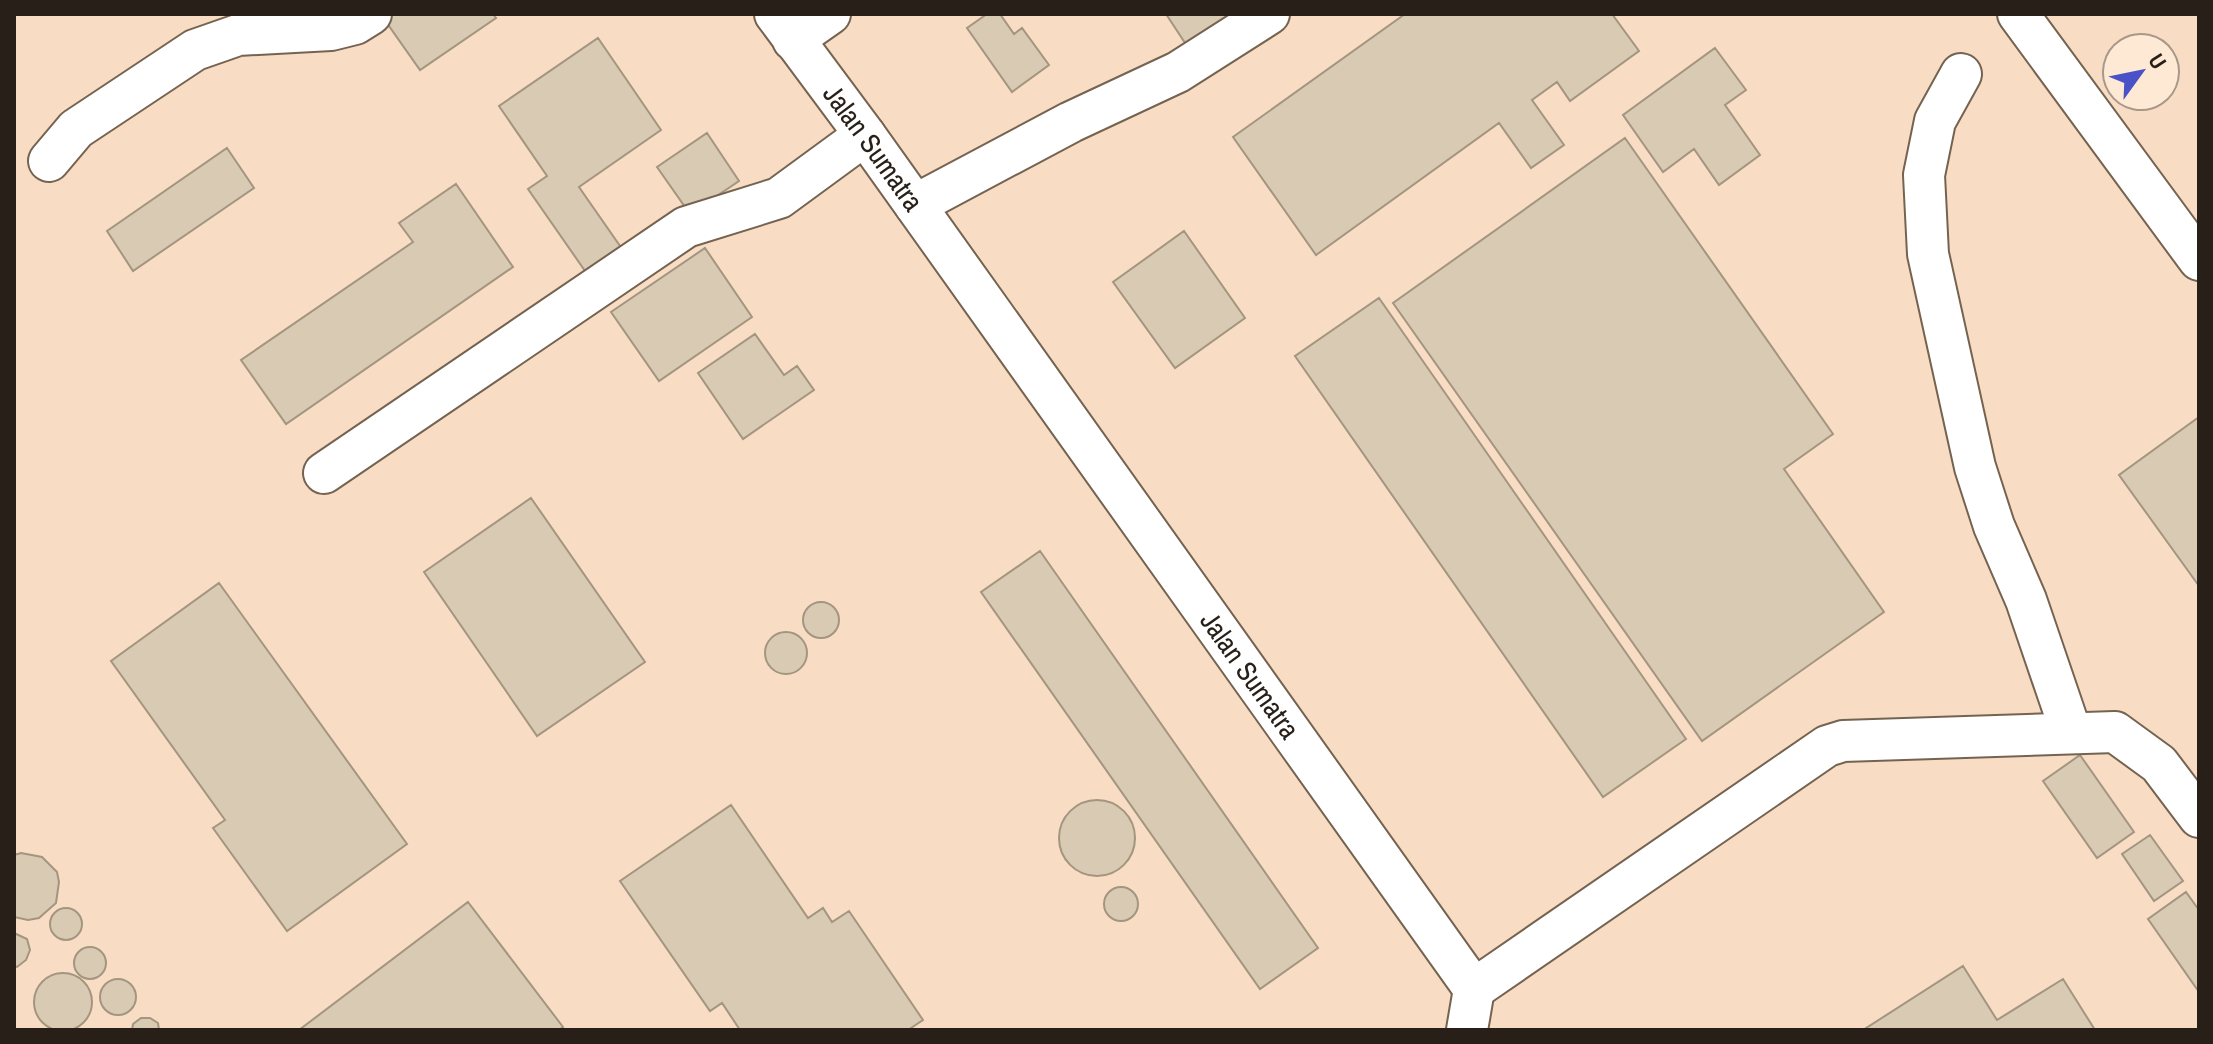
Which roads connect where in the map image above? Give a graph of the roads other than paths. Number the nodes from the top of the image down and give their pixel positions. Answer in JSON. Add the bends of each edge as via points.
{"nodes":[{"id":1,"x":371,"y":14,"type":"edge"},
{"id":2,"x":830,"y":14,"type":"edge"},
{"id":3,"x":1269,"y":14,"type":"edge"},
{"id":4,"x":2018,"y":14,"type":"edge"},
{"id":5,"x":784,"y":27,"type":"edge"},
{"id":6,"x":1961,"y":74,"type":"dead end"},
{"id":7,"x":865,"y":135,"type":"junction"},
{"id":8,"x":49,"y":161,"type":"dead end"},
{"id":9,"x":915,"y":205,"type":"junction"},
{"id":10,"x":2199,"y":260,"type":"edge"},
{"id":11,"x":324,"y":473,"type":"dead end"},
{"id":12,"x":2071,"y":732,"type":"junction"},
{"id":13,"x":2199,"y":817,"type":"edge"},
{"id":14,"x":1474,"y":989,"type":"junction"},
{"id":15,"x":1467,"y":1030,"type":"edge"}],
"edges":[{"from":1,"to":8,"type":"lane","via":[[331,30],[238,35],[195,50],[76,129]]},
{"from":2,"to":5,"type":"lane"},
{"from":3,"to":9,"type":"lane","via":[[1178,72]]},
{"from":4,"to":10,"type":"lane"},
{"from":5,"to":7,"type":"lane","name":"Jalan Sumatra"},
{"from":6,"to":12,"type":"lane","via":[[1935,121],[1924,175],[1928,254],[1975,467]]},
{"from":7,"to":9,"type":"lane","name":"Jalan Sumatra"},
{"from":7,"to":11,"type":"lane","via":[[779,198],[686,227]]},
{"from":9,"to":14,"type":"lane","name":"Jalan Sumatra"},
{"from":12,"to":13,"type":"lane","via":[[2115,732],[2159,764]]},
{"from":12,"to":14,"type":"lane","via":[[1843,741],[1827,746]]},
{"from":14,"to":15,"type":"lane"}]}
